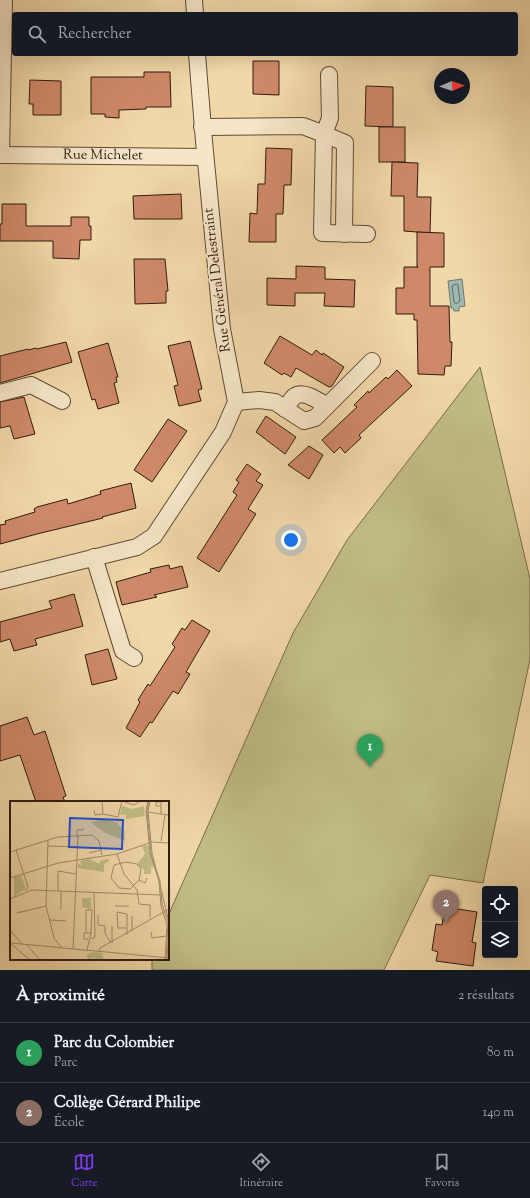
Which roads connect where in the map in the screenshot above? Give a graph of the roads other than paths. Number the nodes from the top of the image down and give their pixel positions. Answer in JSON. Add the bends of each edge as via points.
{"nodes":[{"id":1,"x":4,"y":0,"type":"edge"},
{"id":2,"x":194,"y":0,"type":"edge"},
{"id":3,"x":195,"y":12,"type":"edge"},
{"id":4,"x":197,"y":56,"type":"edge"},
{"id":5,"x":329,"y":75,"type":"dead end"},
{"id":6,"x":202,"y":127,"type":"junction"},
{"id":7,"x":324,"y":134,"type":"junction"},
{"id":8,"x":1,"y":155,"type":"edge"},
{"id":9,"x":205,"y":157,"type":"junction"},
{"id":10,"x":344,"y":234,"type":"junction"},
{"id":11,"x":367,"y":234,"type":"dead end"},
{"id":12,"x":372,"y":361,"type":"dead end"},
{"id":13,"x":0,"y":393,"type":"edge"},
{"id":14,"x":62,"y":401,"type":"dead end"},
{"id":15,"x":236,"y":402,"type":"junction"},
{"id":16,"x":327,"y":406,"type":"junction"},
{"id":17,"x":285,"y":409,"type":"junction"},
{"id":18,"x":94,"y":558,"type":"junction"},
{"id":19,"x":0,"y":582,"type":"edge"},
{"id":20,"x":134,"y":658,"type":"dead end"}],
"edges":[{"from":1,"to":8,"type":"street"},
{"from":2,"to":3,"type":"street"},
{"from":4,"to":6,"type":"street","name":"Rue Général Delestraint"},
{"from":5,"to":7,"type":"street","via":[[330,118]]},
{"from":6,"to":7,"type":"street","via":[[303,126]]},
{"from":6,"to":9,"type":"street","name":"Rue Général Delestraint"},
{"from":7,"to":10,"type":"street","via":[[345,143]]},
{"from":7,"to":10,"type":"street","via":[[322,233]]},
{"from":8,"to":9,"type":"street","name":"Rue Michelet"},
{"from":9,"to":15,"type":"street","name":"Rue Général Delestraint","via":[[222,329]]},
{"from":10,"to":11,"type":"street"},
{"from":12,"to":16,"type":"street"},
{"from":13,"to":14,"type":"street","via":[[30,385]]},
{"from":15,"to":17,"type":"street","via":[[275,402]]},
{"from":15,"to":18,"type":"street","via":[[223,432],[154,536],[137,547]]},
{"from":16,"to":17,"type":"street","via":[[315,418],[304,421]]},
{"from":16,"to":17,"type":"street","via":[[301,394],[294,397]]},
{"from":18,"to":19,"type":"street"},
{"from":18,"to":20,"type":"street","via":[[123,651]]}]}
